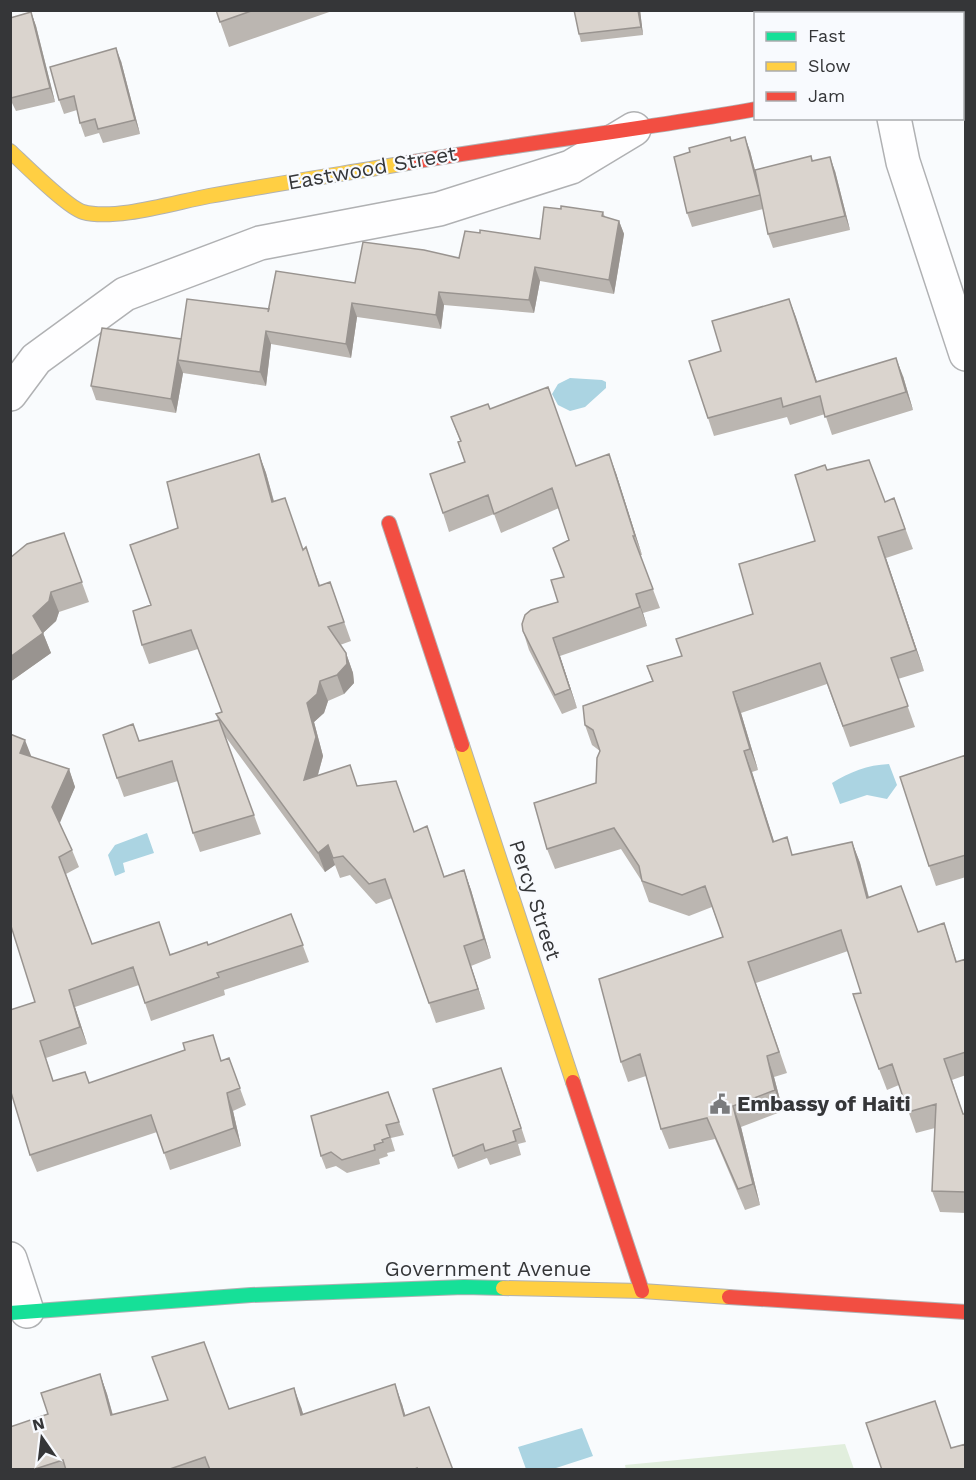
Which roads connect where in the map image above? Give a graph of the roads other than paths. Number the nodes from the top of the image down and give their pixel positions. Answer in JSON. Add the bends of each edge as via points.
{"nodes":[{"id":1,"x":754,"y":109,"type":"edge"},
{"id":2,"x":894,"y":120,"type":"edge"},
{"id":3,"x":634,"y":129,"type":"junction"},
{"id":4,"x":10,"y":151,"type":"edge"},
{"id":5,"x":966,"y":354,"type":"edge"},
{"id":6,"x":10,"y":394,"type":"edge"},
{"id":7,"x":389,"y":523,"type":"dead end"},
{"id":8,"x":10,"y":1258,"type":"edge"},
{"id":9,"x":642,"y":1291,"type":"junction"},
{"id":10,"x":19,"y":1312,"type":"edge"},
{"id":11,"x":966,"y":1312,"type":"edge"}],
"edges":[{"from":1,"to":3,"type":"street","name":"Eastwood Street"},
{"from":2,"to":5,"type":"street","via":[[903,162]]},
{"from":3,"to":4,"type":"street","name":"Eastwood Street","via":[[477,151],[104,214],[82,212]]},
{"from":3,"to":6,"type":"street","via":[[571,167],[439,209],[260,243],[125,294],[36,359]]},
{"from":7,"to":9,"type":"street","name":"Percy Street"},
{"from":8,"to":10,"type":"street"},
{"from":9,"to":10,"type":"street","name":"Government Avenue","via":[[464,1287],[251,1295]]},
{"from":9,"to":11,"type":"street","name":"Government Avenue"}]}
